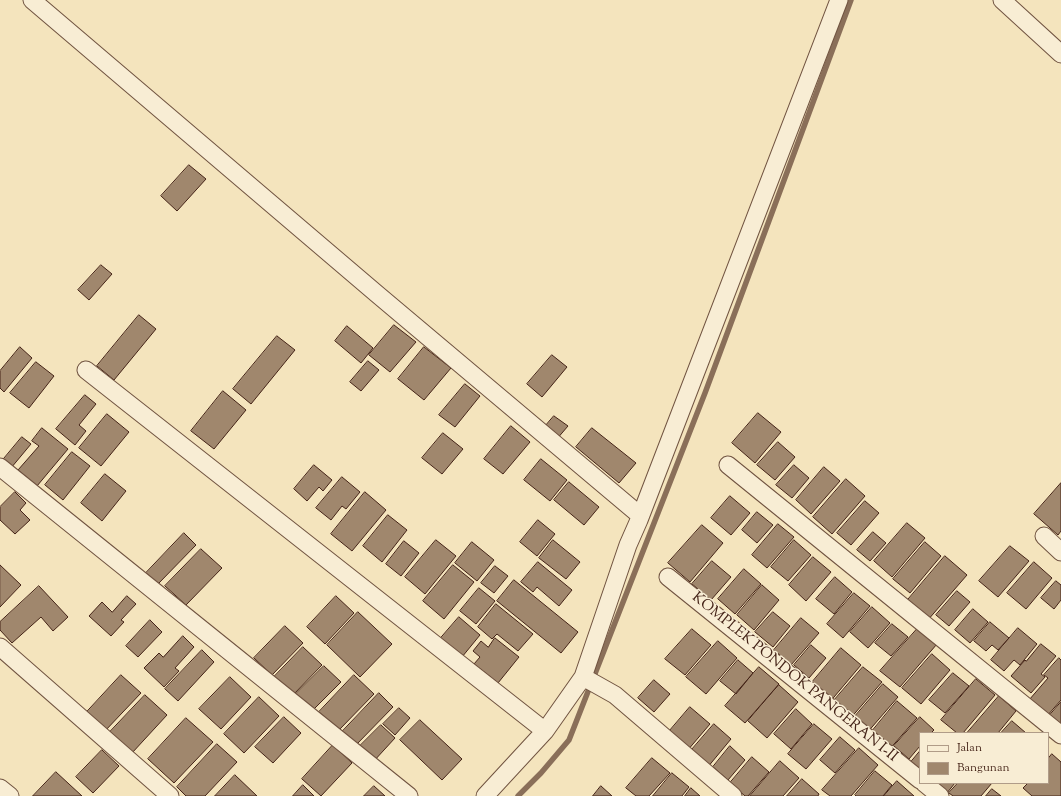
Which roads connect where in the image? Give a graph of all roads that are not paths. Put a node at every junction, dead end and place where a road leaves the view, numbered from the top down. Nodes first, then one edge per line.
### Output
1 (32, 0) edge
2 (839, 0) edge
3 (1002, 0) edge
4 (1061, 54) edge
5 (86, 370) dead end
6 (728, 465) dead end
7 (0, 467) edge
8 (639, 520) junction
9 (1044, 536) dead end
10 (1061, 552) edge
11 (668, 577) dead end
12 (0, 647) edge
13 (585, 679) junction
14 (545, 731) junction
15 (1061, 735) edge
16 (919, 779) edge
17 (925, 784) edge
18 (0, 788) edge
19 (10, 796) edge
20 (170, 796) edge
21 (408, 796) edge
22 (485, 796) edge
23 (733, 796) edge
24 (940, 796) edge

1 - 8 street
2 - 8 street
3 - 4 street
5 - 14 street
6 - 15 street
7 - 21 street
8 - 13 street
9 - 10 street
11 - 16 street, KOMPLEK PONDOK PANGERAN I-II
12 - 20 street
13 - 14 street
13 - 23 street
14 - 22 street
17 - 24 street
18 - 19 street

